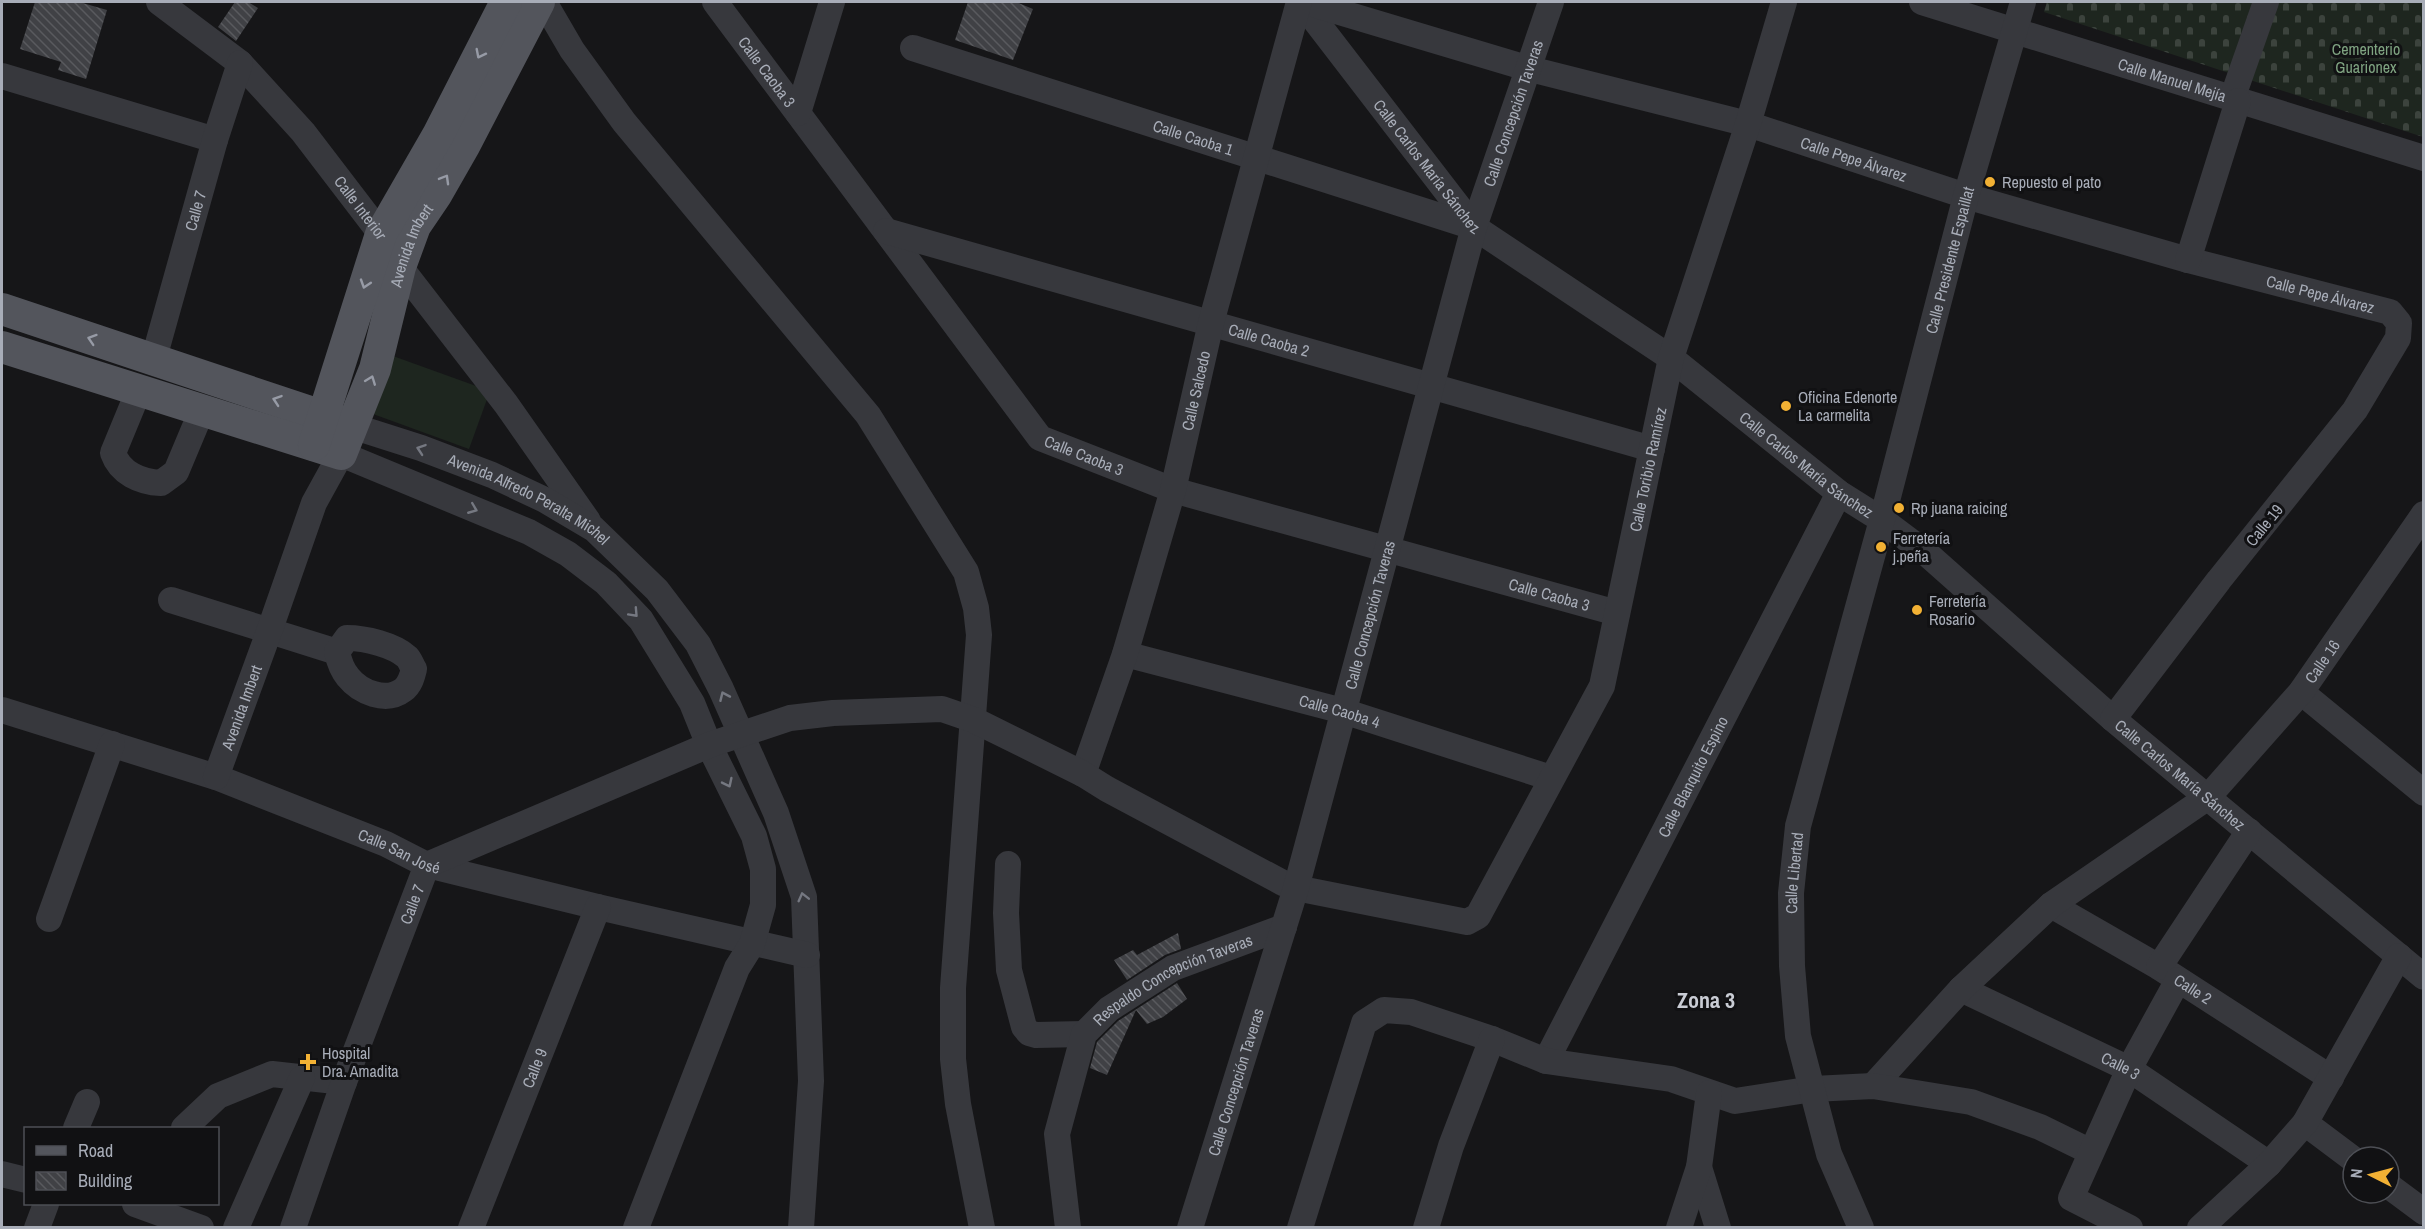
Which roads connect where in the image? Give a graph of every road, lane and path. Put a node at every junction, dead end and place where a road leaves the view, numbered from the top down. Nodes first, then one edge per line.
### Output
1 (159, 2) edge
2 (507, 2) edge
3 (539, 2) edge
4 (544, 2) edge
5 (715, 2) edge
6 (832, 2) edge
7 (1300, 2) edge
8 (1306, 2) edge
9 (1551, 2) edge
10 (1784, 2) edge
11 (1922, 2) edge
12 (2023, 2) edge
13 (2266, 2) edge
14 (2015, 30) junction
15 (913, 48) dead end
16 (240, 63) junction
17 (1530, 69) junction
18 (2, 76) edge
19 (2235, 100) junction
20 (798, 113) junction
21 (1748, 124) junction
22 (215, 140) junction
23 (2424, 158) edge
24 (1256, 159) junction
25 (1966, 196) junction
26 (1474, 227) junction
27 (886, 231) junction
28 (381, 234) junction
29 (2188, 260) junction
30 (400, 267) junction
31 (2, 309) edge
32 (1211, 323) junction
33 (2399, 323) joint
34 (2, 347) edge
35 (154, 358) junction
36 (1671, 358) junction
37 (1430, 386) junction
38 (139, 390) junction
39 (202, 410) junction
40 (333, 435) junction
41 (1652, 449) junction
42 (1173, 490) junction
43 (1839, 493) junction
44 (2424, 513) edge
45 (1882, 520) junction
46 (594, 530) junction
47 (1387, 548) junction
48 (171, 600) dead end
49 (1617, 613) junction
50 (270, 629) junction
51 (337, 652) dead end
52 (1125, 654) junction
53 (2301, 692) junction
54 (2, 710) edge
55 (1343, 711) junction
56 (2113, 719) junction
57 (974, 720) junction
58 (740, 734) junction
59 (112, 744) junction
60 (709, 745) junction
61 (1083, 774) junction
62 (216, 777) junction
63 (1551, 778) junction
64 (2419, 781) edge
65 (2208, 797) junction
66 (2249, 831) junction
67 (1008, 864) dead end
68 (427, 865) junction
69 (1296, 888) junction
70 (2051, 905) junction
71 (598, 907) junction
72 (49, 919) dead end
73 (1473, 920) joint
74 (1284, 927) junction
75 (752, 944) junction
76 (807, 955) junction
77 (2399, 956) junction
78 (2169, 974) junction
79 (2424, 977) edge
80 (1961, 989) junction
81 (1084, 1034) junction
82 (1492, 1039) junction
83 (1546, 1061) junction
84 (2128, 1069) junction
85 (302, 1078) junction
86 (2331, 1078) junction
87 (344, 1082) junction
88 (1873, 1086) junction
89 (1813, 1089) junction
90 (1709, 1093) junction
91 (87, 1102) dead end
92 (2305, 1123) junction
93 (76, 1127) edge
94 (185, 1127) edge
95 (2341, 1150) edge
96 (2091, 1152) junction
97 (2269, 1164) junction
98 (1699, 1167) junction
99 (2, 1174) edge
100 (24, 1180) edge
101 (2401, 1195) edge
102 (45, 1205) edge
103 (138, 1205) edge
104 (2424, 1212) edge
105 (37, 1227) edge
106 (201, 1227) edge
107 (236, 1227) edge
108 (292, 1227) edge
109 (471, 1227) edge
110 (636, 1227) edge
111 (801, 1227) edge
112 (982, 1227) edge
113 (1068, 1227) edge
114 (1190, 1227) edge
115 (1300, 1227) edge
116 (1426, 1227) edge
117 (1679, 1227) edge
118 (1718, 1227) edge
119 (1861, 1227) edge
120 (2130, 1227) edge
121 (2200, 1227) edge

1 - 16 street, Calle Interior
2 -> 28 main road, Avenida Imbert
30 -> 3 main road, Avenida Imbert
4 - 57 street
5 - 20 street, Calle Caoba 3
6 - 20 street
7 - 24 street, Calle Salcedo
7 - 26 street, Calle Carlos María Sánchez
8 - 17 street, Calle Pepe Álvarez
9 - 17 street, Calle Concepción Taveras
10 - 21 street, Calle Toribio Ramírez
11 - 14 street, Calle Manuel Mejía
12 - 14 street, Calle Presidente Espaillat
13 - 19 street
14 - 19 street, Calle Manuel Mejía
14 - 25 street, Calle Presidente Espaillat
15 - 24 street, Calle Caoba 1
16 - 22 street, Calle 7
16 - 28 street, Calle Interior
17 - 21 street, Calle Pepe Álvarez
17 - 26 street, Calle Concepción Taveras
18 - 22 street
19 - 23 street, Calle Manuel Mejía
19 - 29 street
20 - 27 street, Calle Caoba 3
21 - 25 street, Calle Pepe Álvarez
21 - 36 street, Calle Toribio Ramírez
22 - 35 street, Calle 7
24 - 26 street, Calle Caoba 1
24 - 32 street, Calle Salcedo
25 - 29 street, Calle Pepe Álvarez
25 - 45 street, Calle Presidente Espaillat
26 - 36 street, Calle Carlos María Sánchez
26 - 37 street, Calle Concepción Taveras
27 - 32 street, Calle Caoba 2
27 - 42 street, Calle Caoba 3
28 - 30 street, Calle Interior
28 -> 40 main road, Avenida Imbert
29 - 33 street, Calle Pepe Álvarez
40 -> 30 main road, Avenida Imbert
30 - 46 street, Calle Interior
35 -> 31 main road, Avenida Alfredo Peralta Michel
32 - 37 street, Calle Caoba 2
32 - 42 street, Calle Salcedo
33 - 56 street, Calle 19
34 - 38 main road, Avenida Alfredo Peralta Michel
40 -> 35 main road, Avenida Alfredo Peralta Michel
36 - 41 street, Calle Toribio Ramírez
36 - 43 street, Calle Carlos María Sánchez
37 - 41 street, Calle Caoba 2
37 - 47 street, Calle Concepción Taveras
38 - 39 main road, Avenida Alfredo Peralta Michel
38 - 39 street
39 - 40 main road, Avenida Alfredo Peralta Michel
46 -> 40 street, Avenida Alfredo Peralta Michel
40 - 50 street, Avenida Imbert
40 -> 60 street, Avenida Alfredo Peralta Michel
41 - 49 street, Calle Toribio Ramírez
42 - 47 street, Calle Caoba 3
42 - 52 street, Calle Salcedo
43 - 45 street, Calle Carlos María Sánchez
43 - 83 street, Calle Blanquito Espino
44 - 53 street, Calle 16
45 - 56 street, Calle Carlos María Sánchez
45 - 89 street, Calle Libertad
58 -> 46 street, Avenida Alfredo Peralta Michel
47 - 49 street, Calle Caoba 3
47 - 55 street, Calle Concepción Taveras
48 - 50 street
49 - 63 street, Calle Toribio Ramírez
50 - 51 street
50 - 62 street, Avenida Imbert
52 - 55 street, Calle Caoba 4
52 - 61 street, Calle Salcedo
53 - 64 street
53 - 65 street, Calle 16
54 - 59 street, Calle San José
55 - 63 street, Calle Caoba 4
55 - 69 street, Calle Concepción Taveras
56 - 65 street, Calle Carlos María Sánchez
57 - 58 street, Calle 7
57 - 61 street, Calle 7
57 - 112 street
58 - 60 street, Calle 7
76 -> 58 street, Avenida Alfredo Peralta Michel
59 - 62 street, Calle San José
59 - 72 street
60 - 68 street, Calle 7
60 -> 75 street, Avenida Alfredo Peralta Michel
61 - 69 street, Calle 7
62 - 68 street, Calle San José
63 - 73 street, Calle Toribio Ramírez
65 - 66 street, Calle Carlos María Sánchez
65 - 70 street, Calle 16
66 - 77 street, Calle Carlos María Sánchez
66 - 78 street
67 - 81 street
68 - 71 street, Calle San José
68 - 87 street, Calle 7
69 - 73 street, Calle 7
69 - 74 street, Calle Concepción Taveras
70 - 78 street, Calle 2
70 - 80 street, Calle 16
71 - 75 street, Calle San José
71 - 109 street, Calle 9
74 - 81 street, Respaldo Concepción Taveras
74 - 114 street, Calle Concepción Taveras
75 - 76 street, Calle San José
75 - 110 street, Avenida Alfredo Peralta Michel
76 - 111 street, Avenida Alfredo Peralta Michel
77 - 79 street, Calle Carlos María Sánchez
77 - 86 street
78 - 84 street
78 - 86 street, Calle 2
80 - 84 street, Calle 3
80 - 88 street, Calle 16
81 - 113 street, Respaldo Concepción Taveras
82 - 83 street
82 - 115 street
82 - 116 street
83 - 90 street
84 - 96 street
84 - 97 street, Calle 3
85 - 87 street
85 - 94 street
85 - 107 street
86 - 92 street
87 - 108 street, Calle 7
88 - 89 street
88 - 96 street
89 - 90 street
89 - 119 street, Calle Libertad
90 - 98 street
91 - 93 street
92 - 95 street
92 - 97 street
96 - 120 street
97 - 121 street
98 - 117 street
98 - 118 street
99 - 100 street
101 - 104 street
102 - 105 street
103 - 106 street

